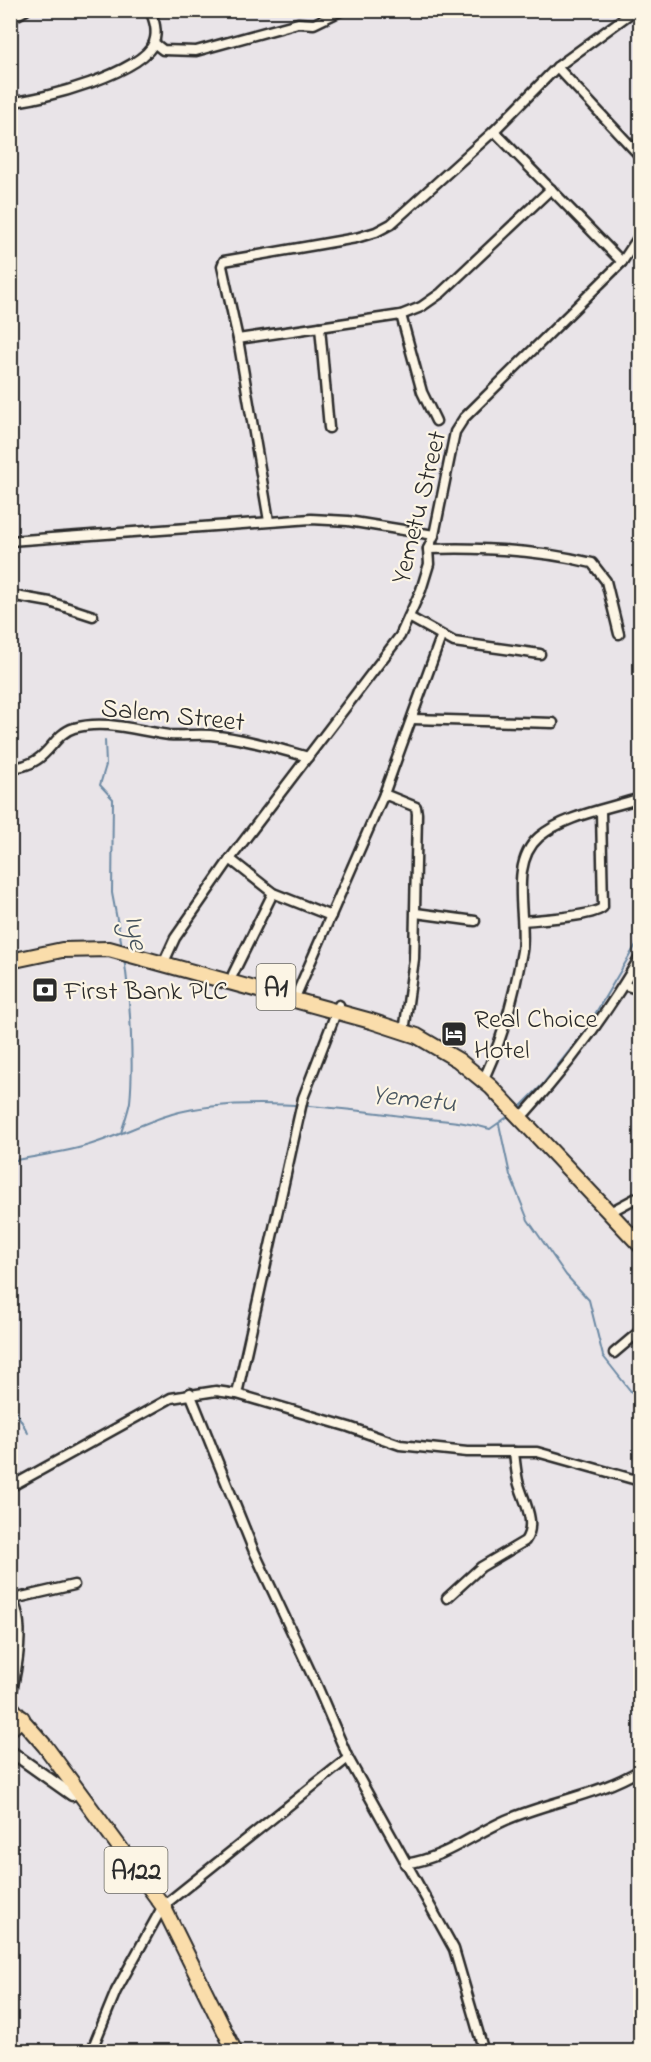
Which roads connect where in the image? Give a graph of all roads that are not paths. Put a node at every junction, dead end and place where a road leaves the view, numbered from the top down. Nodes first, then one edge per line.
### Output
1 (26, 10) edge
2 (150, 10) edge
3 (344, 10) edge
4 (635, 10) edge
5 (10, 19) edge
6 (154, 43) junction
7 (557, 68) junction
8 (10, 102) edge
9 (494, 131) junction
10 (640, 156) edge
11 (551, 189) junction
12 (640, 235) edge
13 (622, 262) junction
14 (402, 315) junction
15 (320, 327) junction
16 (238, 339) junction
17 (436, 421) dead end
18 (329, 428) dead end
19 (270, 521) junction
20 (434, 535) junction
21 (10, 541) edge
22 (428, 549) junction
23 (10, 595) edge
24 (93, 616) dead end
25 (409, 617) junction
26 (620, 634) dead end
27 (441, 637) junction
28 (540, 654) dead end
29 (412, 718) junction
30 (553, 723) dead end
31 (308, 757) junction
32 (10, 768) edge
33 (384, 794) junction
34 (640, 798) edge
35 (601, 811) junction
36 (230, 859) junction
37 (273, 892) junction
38 (416, 913) junction
39 (331, 916) junction
40 (475, 921) dead end
41 (523, 921) junction
42 (10, 954) edge
43 (640, 957) edge
44 (165, 958) junction
45 (10, 961) edge
46 (233, 974) junction
47 (624, 985) junction
48 (640, 990) edge
49 (297, 993) junction
50 (338, 1008) junction
51 (405, 1025) junction
52 (486, 1074) junction
53 (519, 1110) junction
54 (640, 1196) edge
55 (614, 1210) junction
56 (640, 1232) edge
57 (640, 1245) edge
58 (640, 1331) edge
59 (614, 1353) dead end
60 (190, 1393) junction
61 (237, 1394) junction
62 (514, 1452) junction
63 (640, 1480) edge
64 (10, 1487) edge
65 (74, 1586) dead end
66 (12, 1598) edge
67 (447, 1598) dead end
68 (10, 1700) edge
69 (10, 1706) edge
70 (15, 1722) edge
71 (10, 1751) edge
72 (348, 1758) junction
73 (640, 1770) edge
74 (72, 1795) junction
75 (405, 1864) junction
76 (160, 1910) junction
77 (91, 2052) edge
78 (226, 2052) edge
79 (235, 2052) edge
80 (484, 2052) edge

1 - 5 street
2 - 6 street
3 - 6 street
4 - 7 street
6 - 8 street
7 - 9 street
7 - 10 street
9 - 11 street
9 - 16 street
11 - 13 street
11 - 14 street
12 - 13 street, Yemetu Street
13 - 20 street, Yemetu Street
14 - 15 street
14 - 17 street
15 - 16 street
15 - 18 street
16 - 19 street
19 - 20 street
19 - 21 street
20 - 22 street, Yemetu Street
22 - 25 street, Yemetu Street
22 - 26 street
23 - 24 street
25 - 27 street
25 - 31 street, Yemetu Street
27 - 28 street
27 - 29 street
29 - 30 street
29 - 33 street
31 - 32 street, Salem Street
31 - 36 street, Yemetu Street
33 - 38 street
33 - 39 street
34 - 35 street
35 - 41 street
35 - 41 street
36 - 37 street
36 - 44 street, Yemetu Street
37 - 39 street
37 - 46 street
38 - 40 street
38 - 51 street
39 - 49 street
41 - 52 street
42 - 44 highway, A1
43 - 47 street
44 - 45 highway, A1
44 - 46 highway, A1
44 - 50 highway, A1
46 - 49 highway, A1
47 - 48 street
47 - 53 street
49 - 50 highway, A1
50 - 51 highway, A1
50 - 53 highway, A1
50 - 61 street
51 - 52 highway, A1
52 - 53 highway, A1
53 - 55 highway, A1
54 - 55 street
55 - 56 highway, A1
55 - 57 highway, A1
58 - 59 street
60 - 61 street
60 - 64 street
60 - 72 street
61 - 62 street
62 - 63 street
62 - 67 street
65 - 66 street
66 - 68 street
69 - 70 highway, A122
70 - 74 highway, A122
70 - 76 highway, A122
71 - 74 street
72 - 75 street
72 - 76 street
73 - 75 street
74 - 76 highway, A122
75 - 80 street
76 - 77 street
76 - 78 highway, A122
76 - 79 highway, A122

